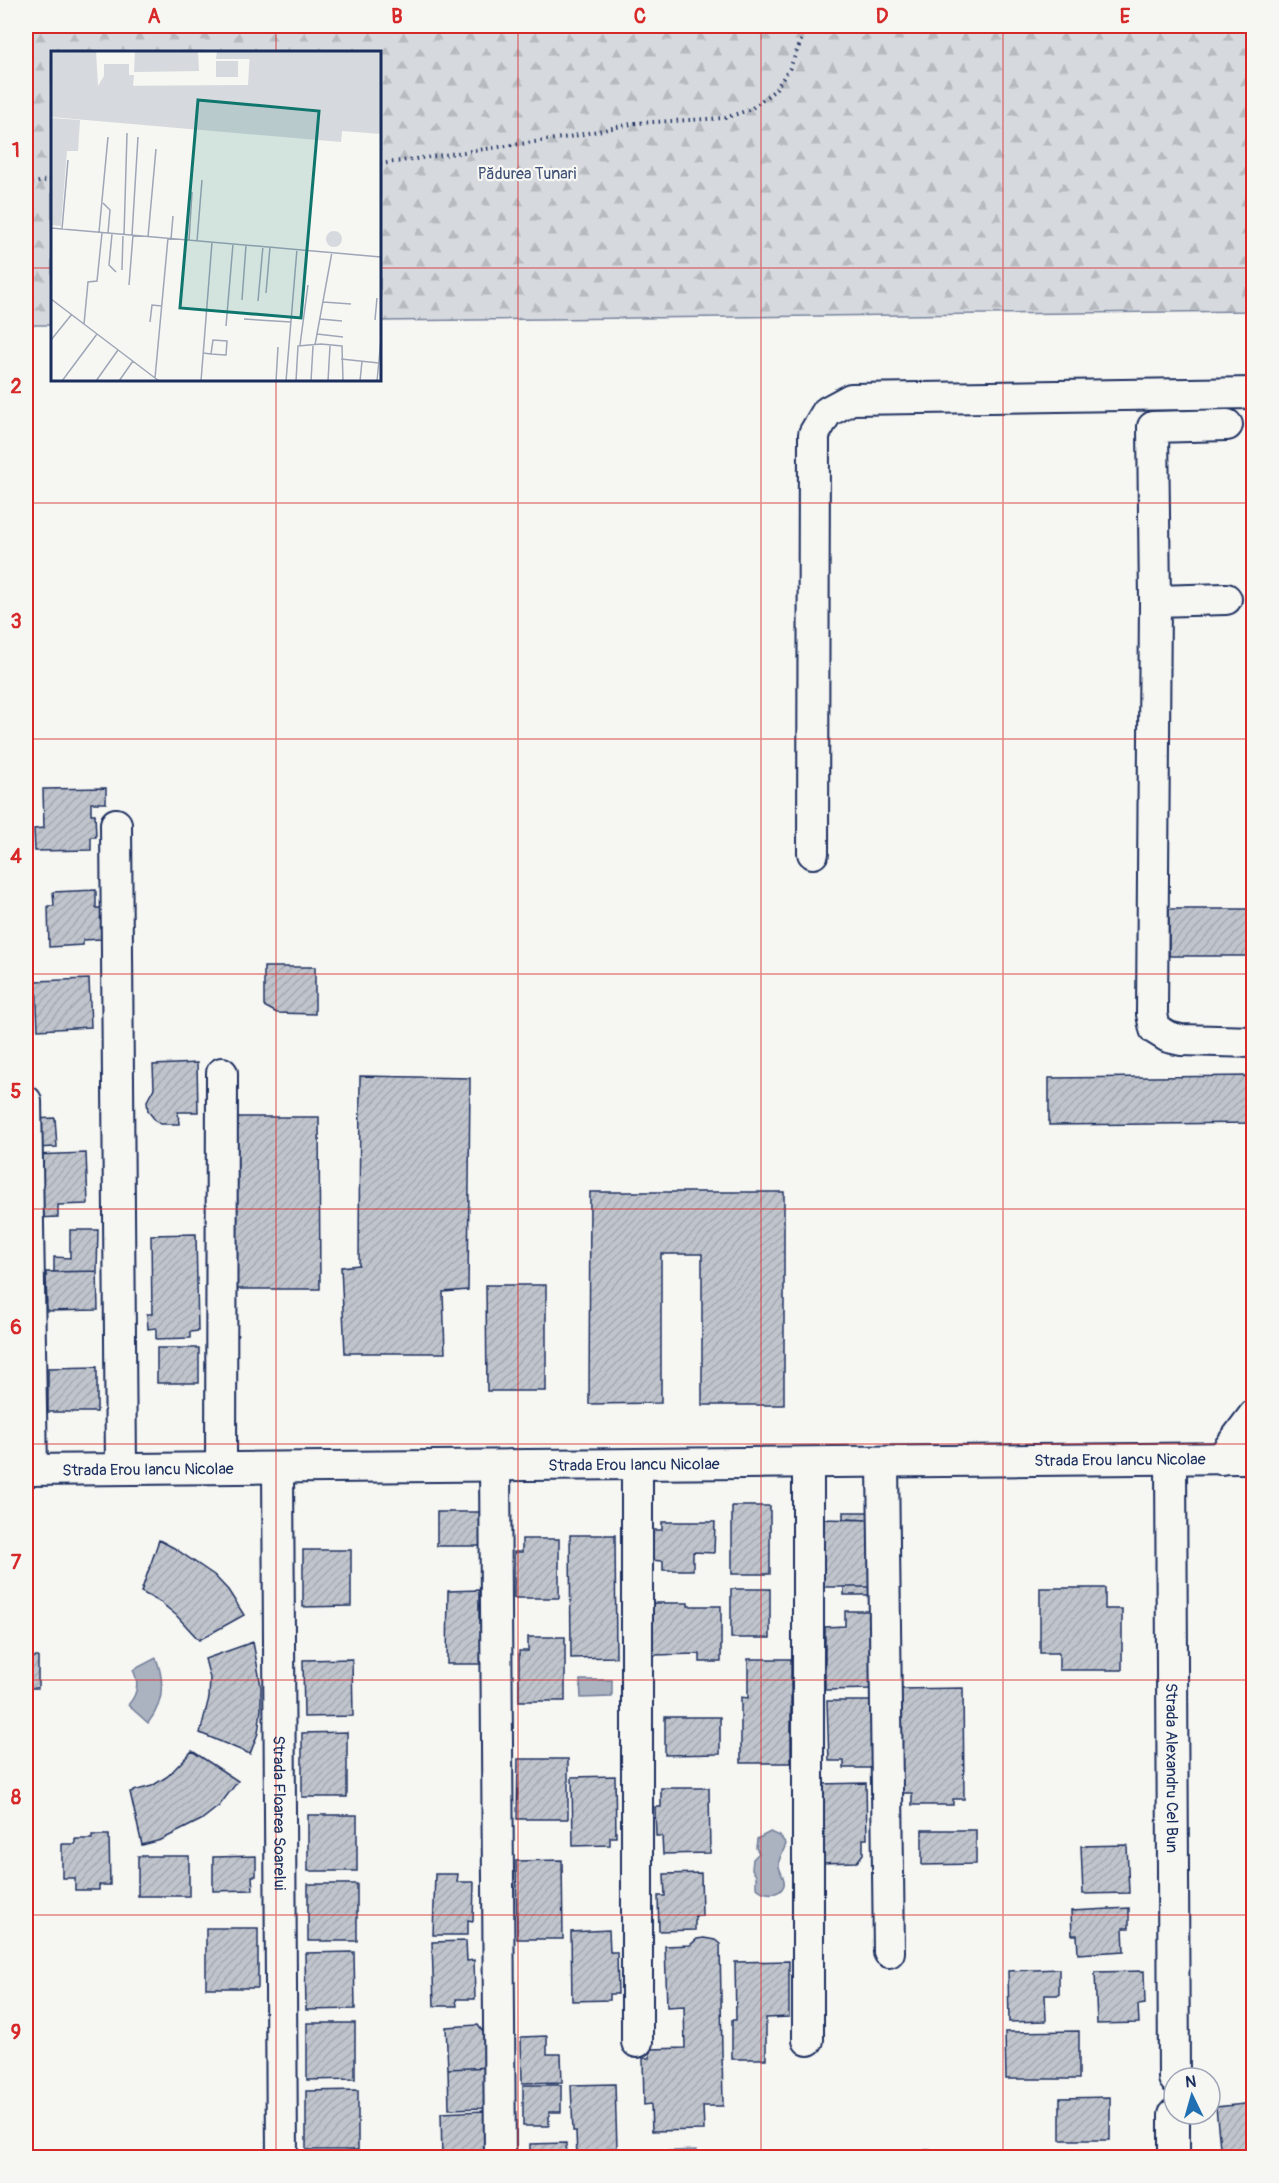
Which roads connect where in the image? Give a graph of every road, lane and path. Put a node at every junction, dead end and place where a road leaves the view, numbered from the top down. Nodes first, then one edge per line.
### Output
1 (807, 26) edge
2 (381, 164) edge
3 (51, 179) edge
4 (26, 185) edge
5 (1254, 393) edge
6 (1154, 395) junction
7 (1227, 425) dead end
8 (1153, 427) junction
9 (1226, 599) dead end
10 (1155, 601) junction
11 (116, 824) dead end
12 (813, 853) dead end
13 (1152, 1014) junction
14 (1254, 1023) edge
15 (1254, 1042) edge
16 (222, 1073) dead end
17 (26, 1101) edge
18 (1254, 1415) edge
19 (1171, 1459) junction
20 (1243, 1459) edge
21 (883, 1463) junction
22 (808, 1464) junction
23 (637, 1465) junction
24 (495, 1466) junction
25 (221, 1468) junction
26 (278, 1468) junction
27 (122, 1469) junction
28 (29, 1470) edge
29 (889, 1952) dead end
30 (808, 2040) dead end
31 (637, 2042) dead end
32 (1174, 2066) edge
33 (1174, 2126) edge
34 (282, 2157) edge
35 (500, 2157) edge
36 (1174, 2157) edge

1 - 2 path
3 - 4 path
5 - 6 street
6 - 8 street
6 - 12 street
7 - 8 street
8 - 10 street
9 - 10 street
10 - 13 street
11 - 27 street
13 - 14 street
13 - 15 street
16 - 25 street
17 - 28 street
18 - 20 street
19 - 20 street, Strada Erou Iancu Nicolae
19 - 21 street, Strada Erou Iancu Nicolae
19 - 32 street, Strada Alexandru Cel Bun
21 - 22 street, Strada Erou Iancu Nicolae
21 - 29 street
22 - 23 street, Strada Erou Iancu Nicolae
22 - 30 street
23 - 24 street, Strada Erou Iancu Nicolae
23 - 31 street
24 - 26 street, Strada Erou Iancu Nicolae
24 - 35 street
25 - 26 street, Strada Erou Iancu Nicolae
25 - 27 street, Strada Erou Iancu Nicolae
26 - 34 street, Strada Floarea Soarelui
27 - 28 street, Strada Erou Iancu Nicolae
33 - 36 street

